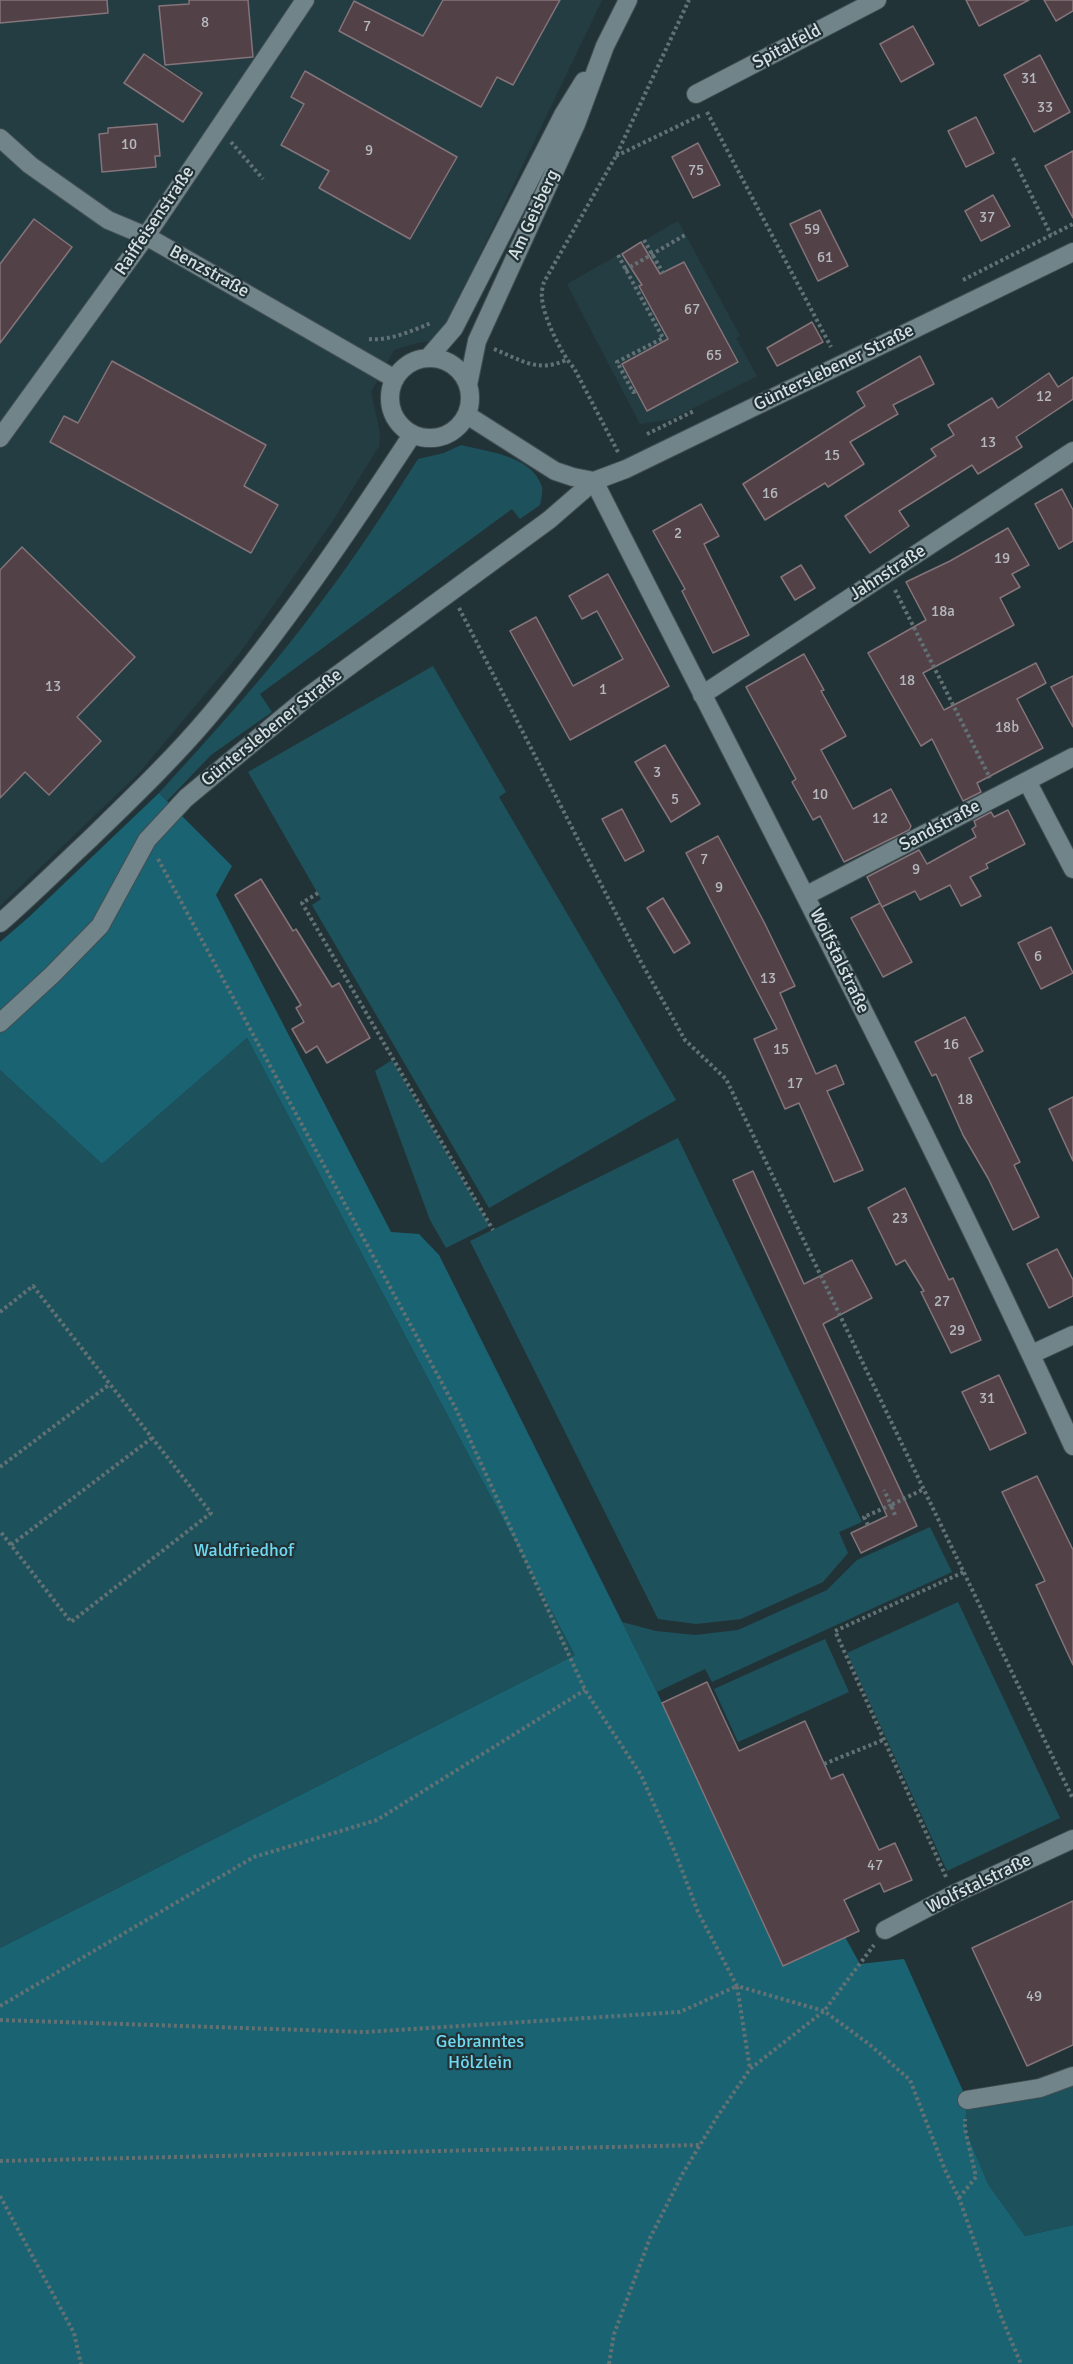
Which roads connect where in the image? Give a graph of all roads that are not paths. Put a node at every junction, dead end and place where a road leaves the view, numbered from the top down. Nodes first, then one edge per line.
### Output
1 (305, 0) edge
2 (628, 0) edge
3 (877, 0) edge
4 (605, 46) junction
5 (696, 94) road end
6 (0, 138) edge
7 (146, 236) junction
8 (1073, 252) edge
9 (428, 358) junction
10 (394, 379) junction
11 (468, 385) junction
12 (467, 415) junction
13 (412, 435) junction
14 (0, 438) edge
15 (1073, 451) edge
16 (594, 481) junction
17 (702, 695) junction
18 (1073, 757) edge
19 (1027, 781) junction
20 (1073, 868) edge
21 (807, 895) junction
22 (0, 922) edge
23 (0, 1023) edge
24 (1073, 1335) edge
25 (1032, 1354) junction
26 (1073, 1446) edge
27 (1073, 1839) edge
28 (885, 1930) dead end
29 (1073, 2076) edge
30 (967, 2100) road end

1 - 7 street, Raiffeisenstraße
2 - 4 street, Am Geisberg
3 - 5 street, Spitalfeld
4 - 9 street, Am Geisberg
4 - 11 street, Am Geisberg
6 - 7 street, Benzstraße
7 - 10 street, Benzstraße
7 - 14 street, Raiffeisenstraße
8 - 16 street, Günterslebener Straße
9 - 10 street
9 - 11 street
10 - 13 street
11 - 12 street
12 - 13 street
12 - 16 street
13 - 22 street
15 - 17 street, Jahnstraße
16 - 17 street, Wolfstalstraße
16 - 23 street, Günterslebener Straße
17 - 21 street, Wolfstalstraße
18 - 19 street, Sandstraße
19 - 20 street
19 - 21 street, Sandstraße
21 - 25 street, Wolfstalstraße
24 - 25 street
25 - 26 street, Wolfstalstraße
27 - 28 street, Wolfstalstraße
29 - 30 street

